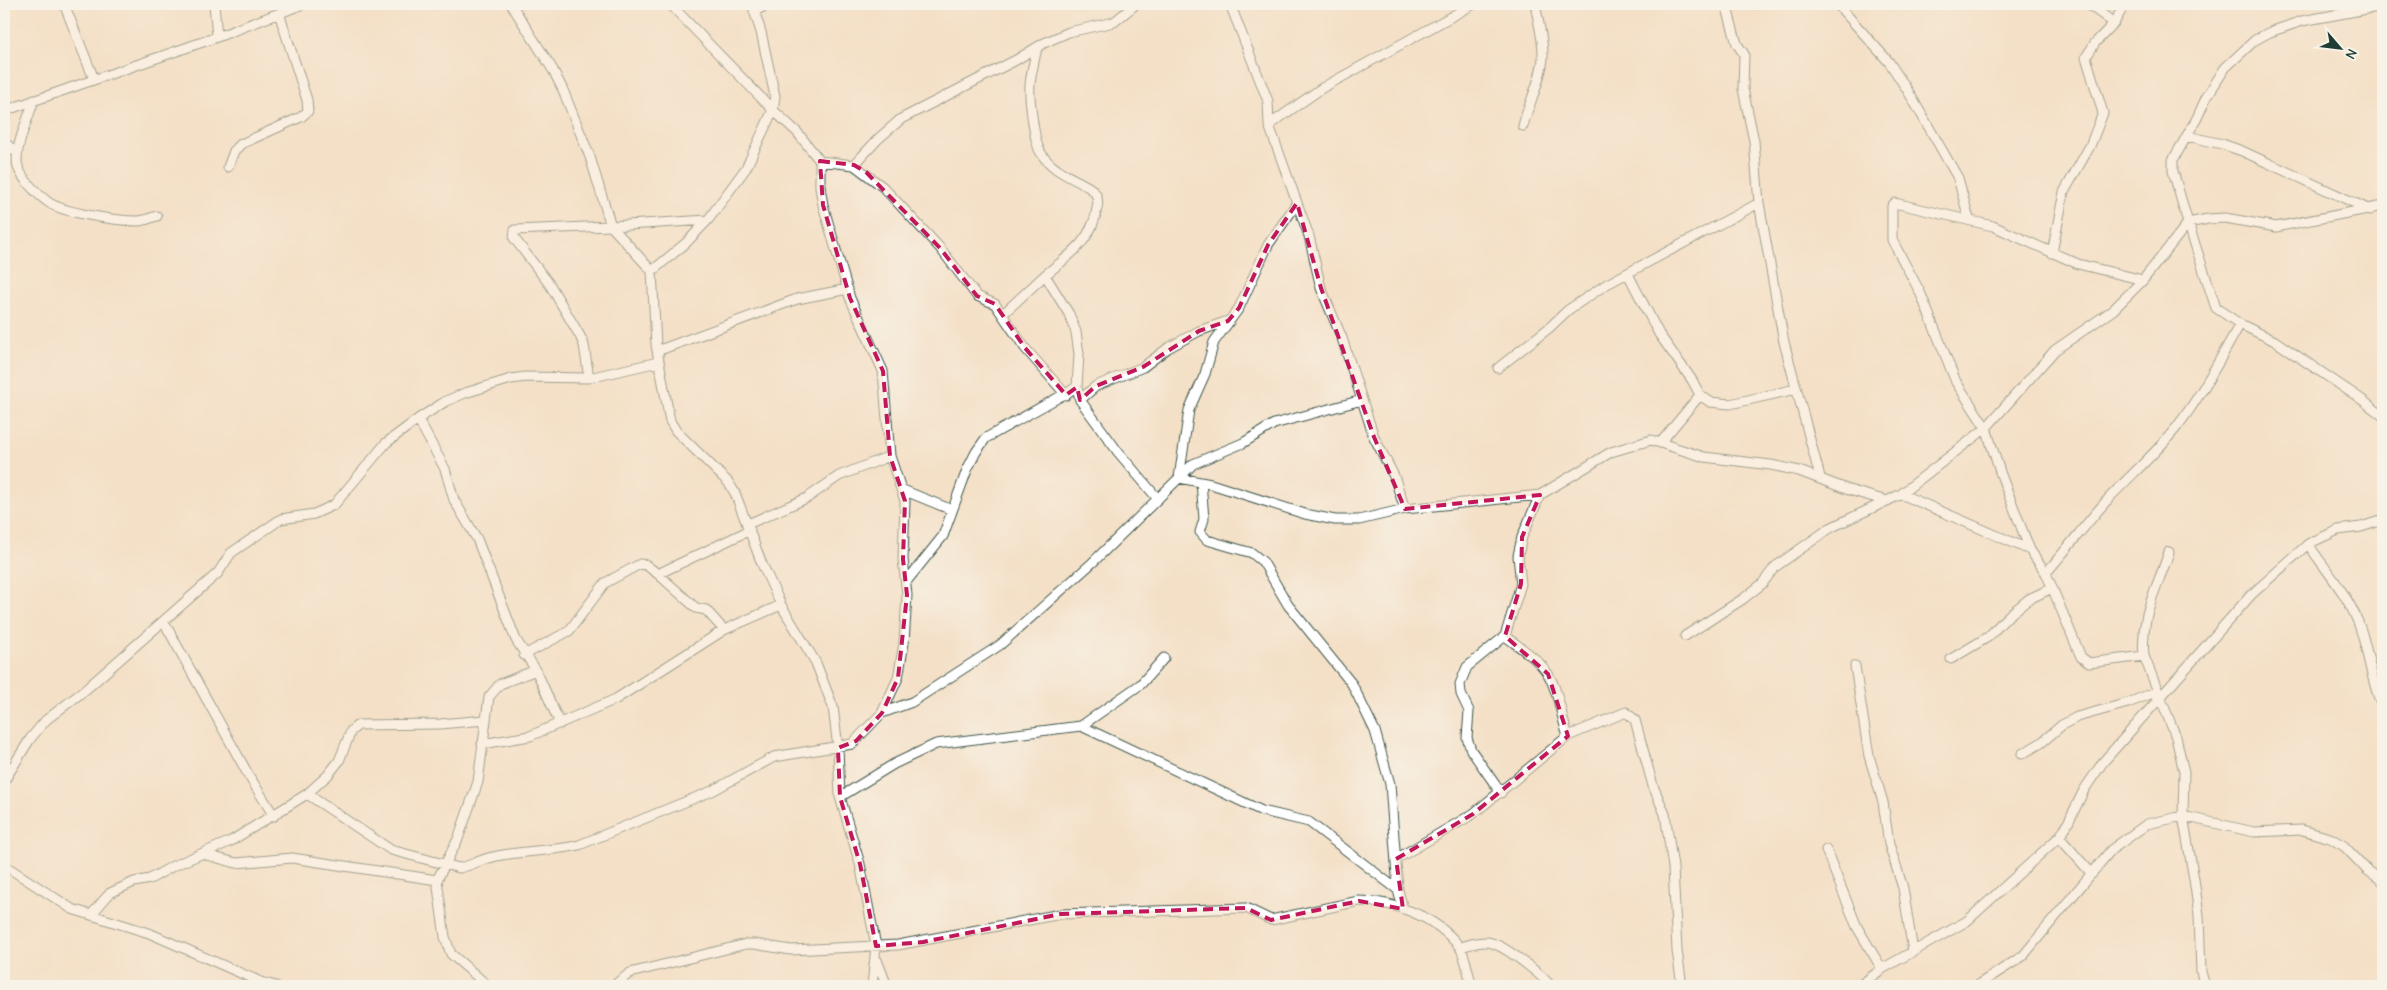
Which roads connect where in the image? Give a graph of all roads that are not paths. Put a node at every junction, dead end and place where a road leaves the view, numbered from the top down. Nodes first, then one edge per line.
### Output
1 (64, 4) edge
2 (214, 4) edge
3 (303, 4) edge
4 (511, 4) edge
5 (670, 4) edge
6 (769, 4) edge
7 (1136, 4) edge
8 (1230, 4) edge
9 (1474, 4) edge
10 (1535, 4) edge
11 (1726, 4) edge
12 (1837, 4) edge
13 (2088, 4) edge
14 (2124, 4) edge
15 (2383, 6) edge
16 (754, 8) edge
17 (279, 13) junction
18 (2114, 23) junction
19 (217, 37) junction
20 (1037, 47) junction
21 (94, 79) junction
22 (34, 100) junction
23 (772, 110) junction
24 (4, 111) edge
25 (1269, 125) junction
26 (1523, 126) dead end
27 (2187, 136) junction
28 (4, 142) edge
29 (17, 153) junction
30 (820, 161) junction
31 (854, 165) junction
32 (228, 167) dead end
33 (1759, 203) junction
34 (1297, 204) junction
35 (2383, 206) edge
36 (2371, 210) junction
37 (156, 216) dead end
38 (1969, 219) junction
39 (708, 220) junction
40 (2188, 223) junction
41 (611, 226) junction
42 (2052, 253) junction
43 (652, 271) junction
44 (1628, 274) junction
45 (1045, 275) junction
46 (2143, 280) junction
47 (848, 289) junction
48 (1003, 314) junction
49 (1228, 320) junction
50 (2240, 324) junction
51 (657, 352) junction
52 (658, 362) junction
53 (1498, 368) dead end
54 (589, 378) junction
55 (1078, 387) junction
56 (1796, 389) junction
57 (1066, 395) junction
58 (1700, 395) junction
59 (1080, 400) junction
60 (1362, 400) junction
61 (2383, 416) edge
62 (418, 419) junction
63 (1986, 428) junction
64 (1661, 442) junction
65 (890, 456) junction
66 (1820, 477) junction
67 (1179, 478) junction
68 (1201, 482) junction
69 (903, 490) junction
70 (1901, 494) junction
71 (1540, 495) junction
72 (1158, 499) junction
73 (1887, 501) junction
74 (1405, 509) junction
75 (952, 510) junction
76 (2383, 520) edge
77 (749, 527) junction
78 (2308, 544) junction
79 (2030, 550) junction
80 (2169, 552) dead end
81 (2046, 572) junction
82 (658, 574) junction
83 (906, 582) junction
84 (2052, 588) junction
85 (781, 605) junction
86 (164, 622) junction
87 (724, 630) junction
88 (1505, 636) junction
89 (1685, 636) dead end
90 (524, 655) junction
91 (2144, 656) junction
92 (1164, 658) dead end
93 (1951, 659) dead end
94 (1855, 666) dead end
95 (536, 670) junction
96 (2159, 694) junction
97 (2383, 708) edge
98 (882, 712) junction
99 (485, 720) junction
100 (560, 724) junction
101 (1081, 726) junction
102 (1568, 736) junction
103 (482, 744) junction
104 (838, 748) junction
105 (2022, 754) dead end
106 (4, 781) edge
107 (1501, 793) junction
108 (307, 794) junction
109 (840, 797) junction
110 (274, 816) junction
111 (2183, 816) junction
112 (2059, 837) junction
113 (1826, 850) dead end
114 (203, 854) junction
115 (1396, 859) junction
116 (445, 864) junction
117 (4, 865) edge
118 (2092, 874) junction
119 (437, 880) junction
120 (2383, 881) edge
121 (1398, 890) junction
122 (1403, 909) junction
123 (91, 915) junction
124 (876, 946) junction
125 (1460, 947) junction
126 (1913, 952) junction
127 (876, 959) junction
128 (1882, 969) junction
129 (626, 976) junction
130 (276, 986) edge
131 (488, 986) edge
132 (613, 986) edge
133 (627, 986) edge
134 (872, 986) edge
135 (887, 986) edge
136 (1472, 986) edge
137 (1551, 986) edge
138 (1682, 986) edge
139 (1859, 986) edge
140 (1976, 986) edge
141 (2205, 986) edge

1 - 21 street
2 - 19 street
3 - 17 street
4 - 41 street
5 - 23 street
6 - 16 street
7 - 20 street
8 - 25 street
9 - 25 street
10 - 26 street
11 - 33 street
12 - 38 street
13 - 18 street
14 - 18 street
15 - 27 street
16 - 23 street
17 - 19 street
17 - 32 street
18 - 42 street
19 - 21 street
20 - 31 street
20 - 45 street
21 - 22 street
22 - 24 street
22 - 29 street
23 - 30 street
23 - 39 street
25 - 34 street
27 - 36 street
27 - 40 street
28 - 29 street
29 - 37 street
30 - 31 street
30 - 47 street
31 - 48 street
33 - 44 street
33 - 56 street
34 - 49 street
34 - 60 street
35 - 36 street
36 - 40 street
38 - 42 street
38 - 63 street
39 - 41 street
39 - 43 street
40 - 46 street
40 - 50 street
41 - 43 street
41 - 54 street
42 - 46 street
43 - 51 street
44 - 53 street
44 - 58 street
45 - 48 street
45 - 55 street
46 - 63 street
47 - 51 street
47 - 65 street
48 - 57 street
49 - 59 street
49 - 67 street
50 - 61 street
50 - 81 street
51 - 52 street
52 - 54 street
52 - 77 street
54 - 62 street
55 - 57 street
55 - 59 street
56 - 58 street
56 - 66 street
57 - 75 street
58 - 64 street
59 - 72 street
60 - 67 street
60 - 74 street
62 - 86 street
62 - 90 street
63 - 70 street
63 - 79 street
64 - 66 street
64 - 71 street
65 - 69 street
65 - 77 street
66 - 73 street
67 - 68 street
67 - 72 street
68 - 74 street
68 - 115 street
69 - 75 street
69 - 83 street
70 - 73 street
70 - 79 street
71 - 74 street
71 - 88 street
72 - 98 street
73 - 89 street
75 - 83 street
76 - 78 street
77 - 82 street
77 - 85 street
78 - 96 street
78 - 97 street
79 - 81 street
80 - 91 street
81 - 84 street
82 - 87 street
82 - 90 street
83 - 98 street
84 - 91 street
84 - 93 street
85 - 87 street
85 - 104 street
86 - 106 street
86 - 110 street
87 - 100 street
88 - 102 street
88 - 107 street
90 - 95 street
91 - 96 street
92 - 101 street
94 - 126 street
95 - 99 street
95 - 100 street
96 - 105 street
96 - 111 street
96 - 112 street
98 - 104 street
99 - 103 street
99 - 108 street
100 - 103 street
101 - 109 street
101 - 121 street
102 - 107 street
102 - 138 street
103 - 116 street
104 - 109 street
104 - 116 street
107 - 115 street
108 - 110 street
108 - 116 street
109 - 124 street
110 - 114 street
111 - 118 street
111 - 120 street
111 - 141 street
112 - 118 street
112 - 126 street
113 - 128 street
114 - 119 street
114 - 123 street
115 - 121 street
116 - 119 street
117 - 123 street
118 - 140 street
119 - 131 street
121 - 122 street
122 - 124 street
122 - 125 street
123 - 130 street
124 - 127 street
124 - 129 street
125 - 136 street
125 - 137 street
126 - 128 street
127 - 134 street
127 - 135 street
128 - 139 street
129 - 132 street
129 - 133 street

